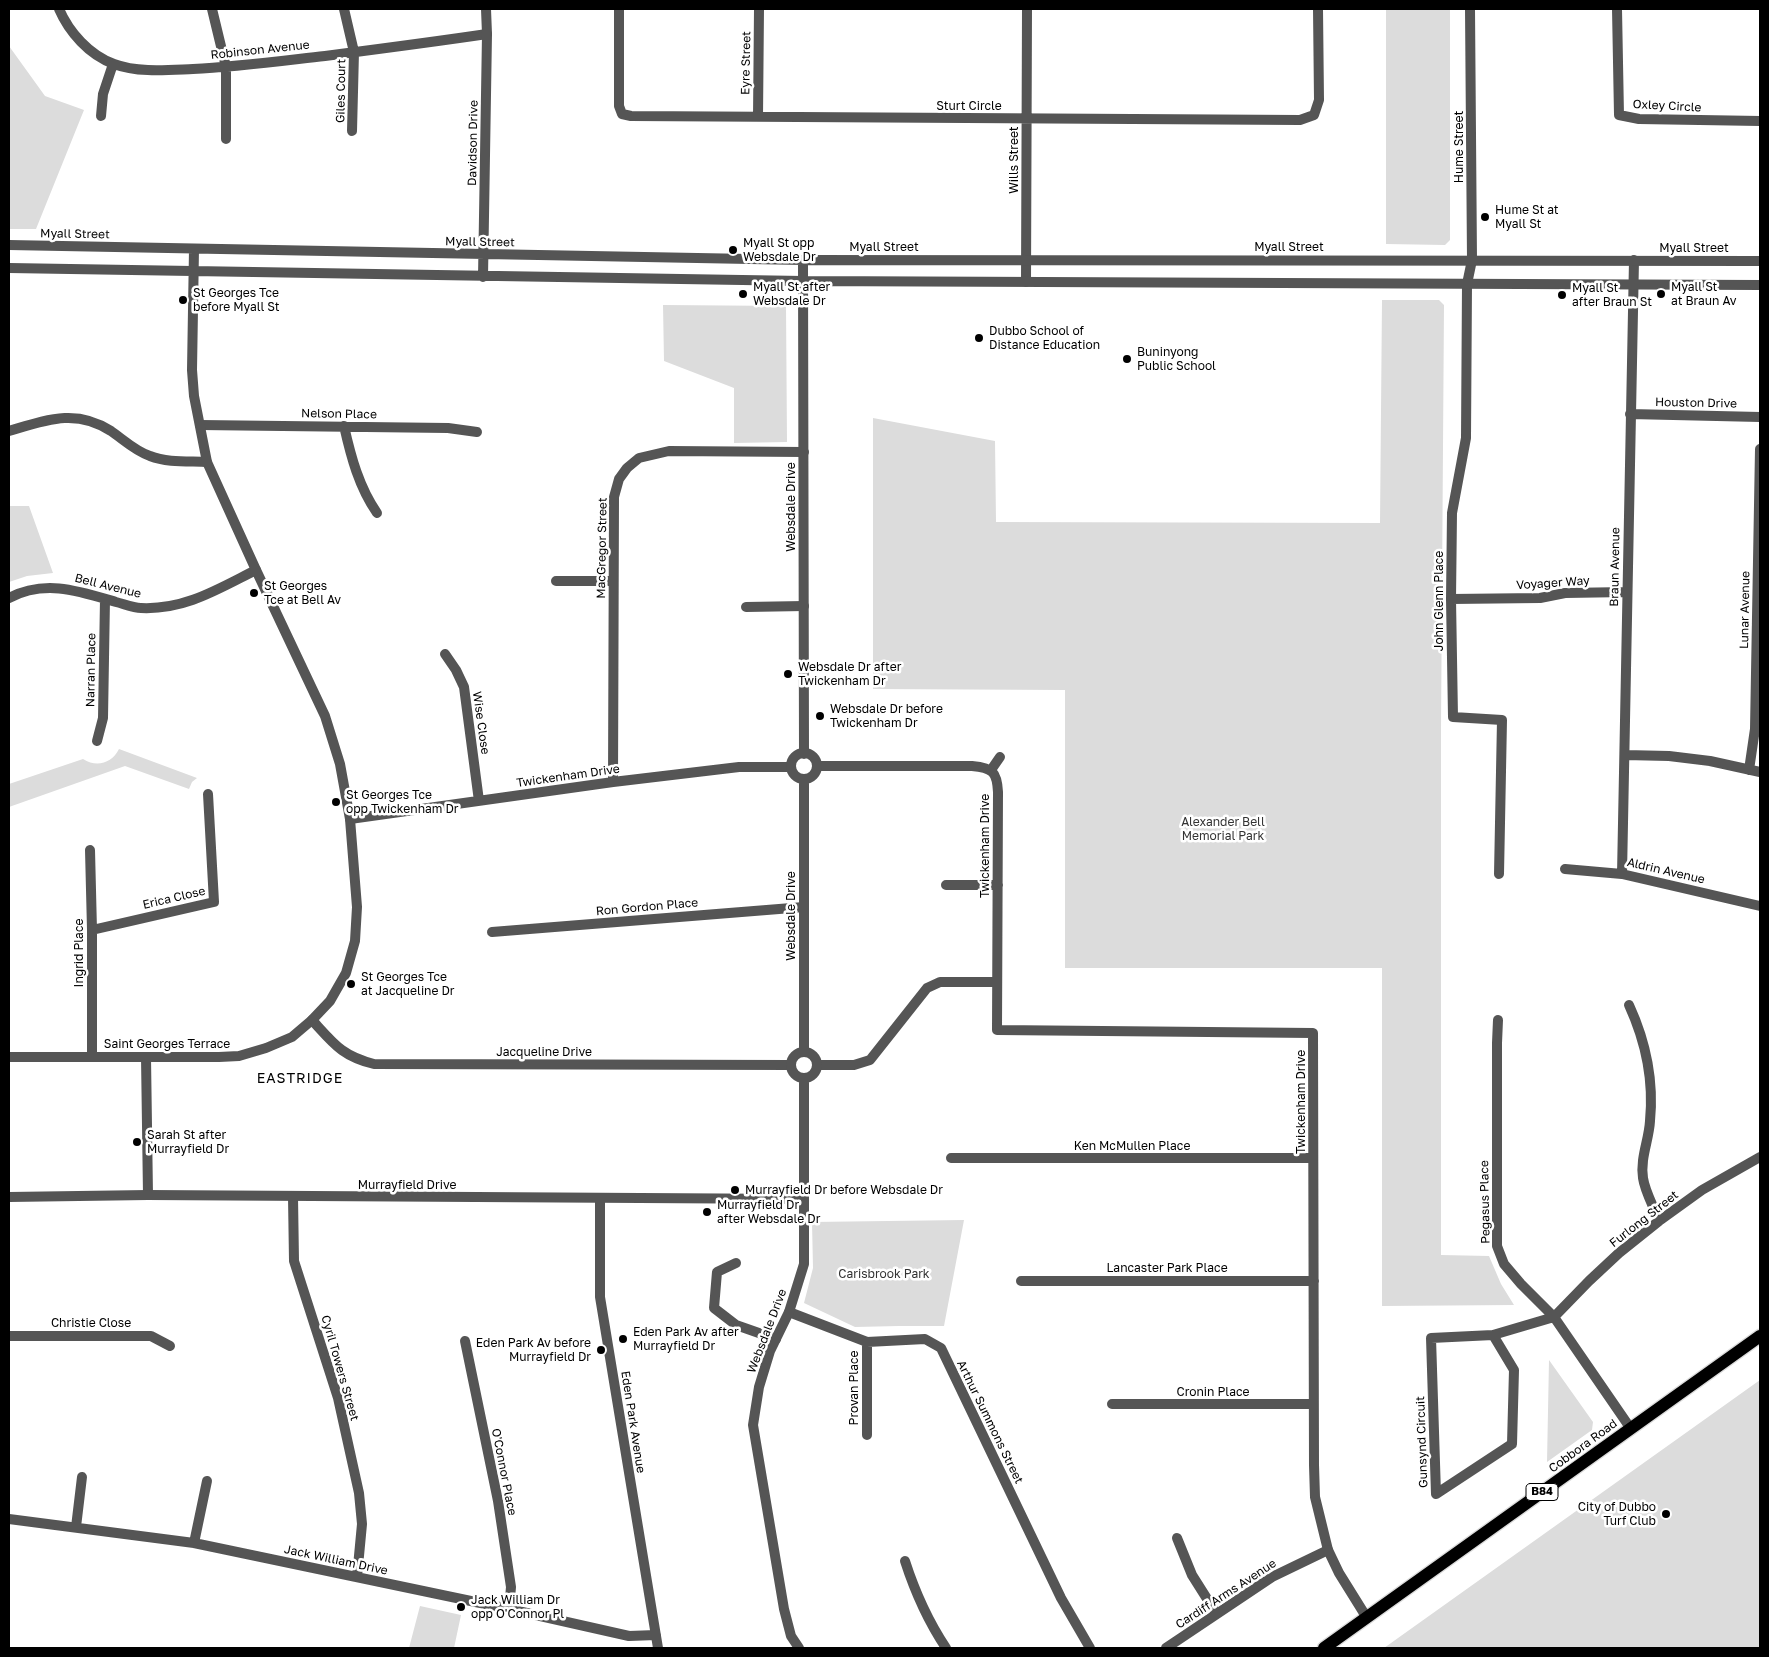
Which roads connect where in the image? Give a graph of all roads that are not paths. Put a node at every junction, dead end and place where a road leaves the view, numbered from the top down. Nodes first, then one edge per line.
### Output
1 (59, 9) edge
2 (212, 9) edge
3 (344, 9) edge
4 (486, 9) edge
5 (619, 9) edge
6 (759, 9) edge
7 (1027, 9) edge
8 (1318, 9) edge
9 (1470, 9) edge
10 (1617, 9) edge
11 (487, 34) junction
12 (354, 52) junction
13 (113, 64) junction
14 (226, 67) junction
15 (100, 116) dead end
16 (758, 117) junction
17 (1026, 118) junction
18 (1760, 121) edge
19 (352, 131) dead end
20 (226, 139) dead end
21 (9, 245) edge
22 (194, 249) junction
23 (484, 254) junction
24 (1026, 259) junction
25 (803, 260) junction
26 (1472, 260) junction
27 (1634, 260) junction
28 (1760, 261) edge
29 (9, 268) edge
30 (193, 272) junction
31 (483, 277) junction
32 (803, 281) junction
33 (1026, 282) junction
34 (1467, 284) junction
35 (1634, 284) junction
36 (1760, 285) edge
37 (1630, 414) junction
38 (1760, 417) edge
39 (200, 424) junction
40 (344, 426) junction
41 (9, 432) edge
42 (477, 432) dead end
43 (1760, 449) edge
44 (804, 452) junction
45 (207, 462) junction
46 (377, 513) dead end
47 (256, 570) junction
48 (556, 581) dead end
49 (614, 581) junction
50 (1627, 592) junction
51 (9, 598) edge
52 (105, 599) junction
53 (1451, 599) junction
54 (746, 606) dead end
55 (804, 606) junction
56 (445, 654) dead end
57 (97, 740) dead end
58 (804, 754) junction
59 (1625, 755) junction
60 (1000, 757) dead end
61 (817, 766) junction
62 (791, 767) junction
63 (991, 770) junction
64 (1749, 770) junction
65 (1760, 772) edge
66 (804, 779) junction
67 (613, 782) junction
68 (208, 794) dead end
69 (479, 801) junction
70 (350, 819) junction
71 (90, 850) dead end
72 (1565, 869) dead end
73 (1499, 874) dead end
74 (1622, 874) junction
75 (998, 884) junction
76 (946, 885) dead end
77 (1760, 906) edge
78 (804, 907) junction
79 (92, 930) junction
80 (492, 932) dead end
81 (997, 982) junction
82 (1629, 1005) dead end
83 (312, 1020) junction
84 (1498, 1020) dead end
85 (804, 1052) junction
86 (9, 1056) edge
87 (92, 1057) junction
88 (146, 1057) junction
89 (791, 1065) junction
90 (817, 1065) junction
91 (804, 1078) junction
92 (1760, 1157) edge
93 (951, 1158) dead end
94 (1313, 1158) junction
95 (148, 1195) junction
96 (9, 1197) edge
97 (294, 1197) junction
98 (600, 1198) junction
99 (804, 1199) junction
100 (1659, 1221) junction
101 (736, 1263) dead end
102 (1021, 1281) dead end
103 (1314, 1281) junction
104 (789, 1312) junction
105 (1554, 1317) junction
106 (1494, 1335) junction
107 (9, 1336) edge
108 (1760, 1336) edge
109 (776, 1340) junction
110 (465, 1341) dead end
111 (867, 1342) junction
112 (170, 1346) dead end
113 (1112, 1404) dead end
114 (1313, 1404) junction
115 (1631, 1429) junction
116 (867, 1435) dead end
117 (82, 1477) dead end
118 (207, 1481) dead end
119 (9, 1519) edge
120 (76, 1527) junction
121 (1177, 1538) dead end
122 (194, 1544) junction
123 (1328, 1550) junction
124 (905, 1561) dead end
125 (357, 1578) junction
126 (509, 1609) junction
127 (1216, 1614) junction
128 (1367, 1618) junction
129 (656, 1635) junction
130 (658, 1648) edge
131 (799, 1648) edge
132 (946, 1648) edge
133 (1090, 1648) edge
134 (1166, 1648) edge
135 (1324, 1648) edge

1 - 13 street, Robinson Avenue
2 - 14 street
3 - 12 street, Giles Court
4 - 11 street, Davidson Drive
5 - 16 street, Sturt Circle
6 - 16 street, Eyre Street
7 - 17 street, Wills Street
8 - 17 street, Sturt Circle
9 - 26 street, Hume Street
10 - 18 street, Oxley Circle
11 - 12 street, Robinson Avenue
11 - 23 street, Davidson Drive
12 - 14 street, Robinson Avenue
12 - 19 street, Giles Court
13 - 14 street, Robinson Avenue
13 - 15 street
14 - 20 street
16 - 17 street, Sturt Circle
17 - 24 street, Wills Street
21 - 22 street, Myall Street
22 - 23 street, Myall Street
22 - 30 street, Saint Georges Terrace
23 - 25 street, Myall Street
23 - 31 street, Davidson Drive
24 - 25 street, Myall Street
24 - 26 street, Myall Street
24 - 33 street, Wills Street
25 - 32 street, Websdale Drive
26 - 27 street, Myall Street
26 - 34 street, Hume Street
27 - 28 street, Myall Street
27 - 35 street, Braun Avenue
29 - 30 street
30 - 31 street
30 - 39 street, Saint Georges Terrace
31 - 32 street
32 - 33 street
32 - 44 street, Websdale Drive
33 - 34 street
34 - 35 street
34 - 53 street, John Glenn Place
35 - 36 street
35 - 37 street, Braun Avenue
37 - 38 street, Houston Drive
37 - 50 street, Braun Avenue
39 - 40 street, Nelson Place
39 - 45 street, Saint Georges Terrace
40 - 42 street, Nelson Place
40 - 46 street
41 - 45 street
43 - 64 street, Lunar Avenue
44 - 49 street, MacGregor Street
44 - 55 street, Websdale Drive
45 - 47 street, Saint Georges Terrace
47 - 52 street, Bell Avenue
47 - 70 street, Saint Georges Terrace
48 - 49 street
49 - 67 street, MacGregor Street
50 - 53 street, Voyager Way
50 - 59 street, Braun Avenue
51 - 52 street, Bell Avenue
52 - 57 street, Narran Place
53 - 73 street, John Glenn Place
54 - 55 street
55 - 58 street, Websdale Drive
56 - 69 street, Wise Close
58 - 61 street
58 - 62 street
59 - 64 street
59 - 74 street, Braun Avenue
60 - 63 street
61 - 63 street
61 - 66 street
62 - 66 street
62 - 67 street, Twickenham Drive
63 - 75 street, Twickenham Drive
64 - 65 street
66 - 78 street, Websdale Drive
67 - 69 street, Twickenham Drive
68 - 79 street, Erica Close
69 - 70 street, Twickenham Drive
70 - 83 street, Saint Georges Terrace
71 - 79 street, Ingrid Place
72 - 74 street, Aldrin Avenue
74 - 77 street, Aldrin Avenue
75 - 76 street
75 - 81 street, Twickenham Drive
78 - 80 street, Ron Gordon Place
78 - 85 street, Websdale Drive
79 - 87 street, Ingrid Place
81 - 90 street
81 - 94 street, Twickenham Drive
82 - 100 street
83 - 88 street, Saint Georges Terrace
83 - 89 street, Jacqueline Drive
84 - 105 street, Pegasus Place
85 - 89 street
85 - 90 street
86 - 87 street, Saint Georges Terrace
87 - 88 street, Saint Georges Terrace
88 - 95 street
89 - 91 street
90 - 91 street
91 - 99 street, Websdale Drive
92 - 100 street, Furlong Street
93 - 94 street, Ken McMullen Place
94 - 103 street, Twickenham Drive
95 - 96 street, Murrayfield Drive
95 - 97 street, Murrayfield Drive
97 - 98 street, Murrayfield Drive
97 - 125 street, Cyril Towers Street
98 - 99 street, Murrayfield Drive
98 - 129 street, Eden Park Avenue
99 - 104 street, Websdale Drive
100 - 105 street, Furlong Street
101 - 109 street
102 - 103 street, Lancaster Park Place
103 - 114 street, Twickenham Drive
104 - 109 street, Websdale Drive
104 - 111 street, Arthur Summons Street
105 - 106 street, Gunsynd Circuit
105 - 115 street, Pegasus Place
106 - 106 street, Gunsynd Circuit
107 - 112 street, Christie Close
108 - 115 main road, Cobbora Road / B84
109 - 131 street, Websdale Drive
110 - 126 street, O'Connor Place
111 - 116 street, Provan Place
111 - 133 street, Arthur Summons Street
113 - 114 street, Cronin Place
114 - 123 street, Twickenham Drive
115 - 128 main road, Cobbora Road / B84
117 - 120 street
118 - 122 street
119 - 120 street, Jack William Drive
120 - 122 street, Jack William Drive
121 - 127 street
122 - 125 street, Jack William Drive
123 - 127 street, Cardiff Arms Avenue
123 - 128 street, Twickenham Drive
124 - 132 street
125 - 126 street, Jack William Drive
126 - 129 street, Jack William Drive
127 - 134 street, Cardiff Arms Avenue
128 - 135 main road, Cobbora Road / B84
129 - 130 street, Eden Park Avenue

